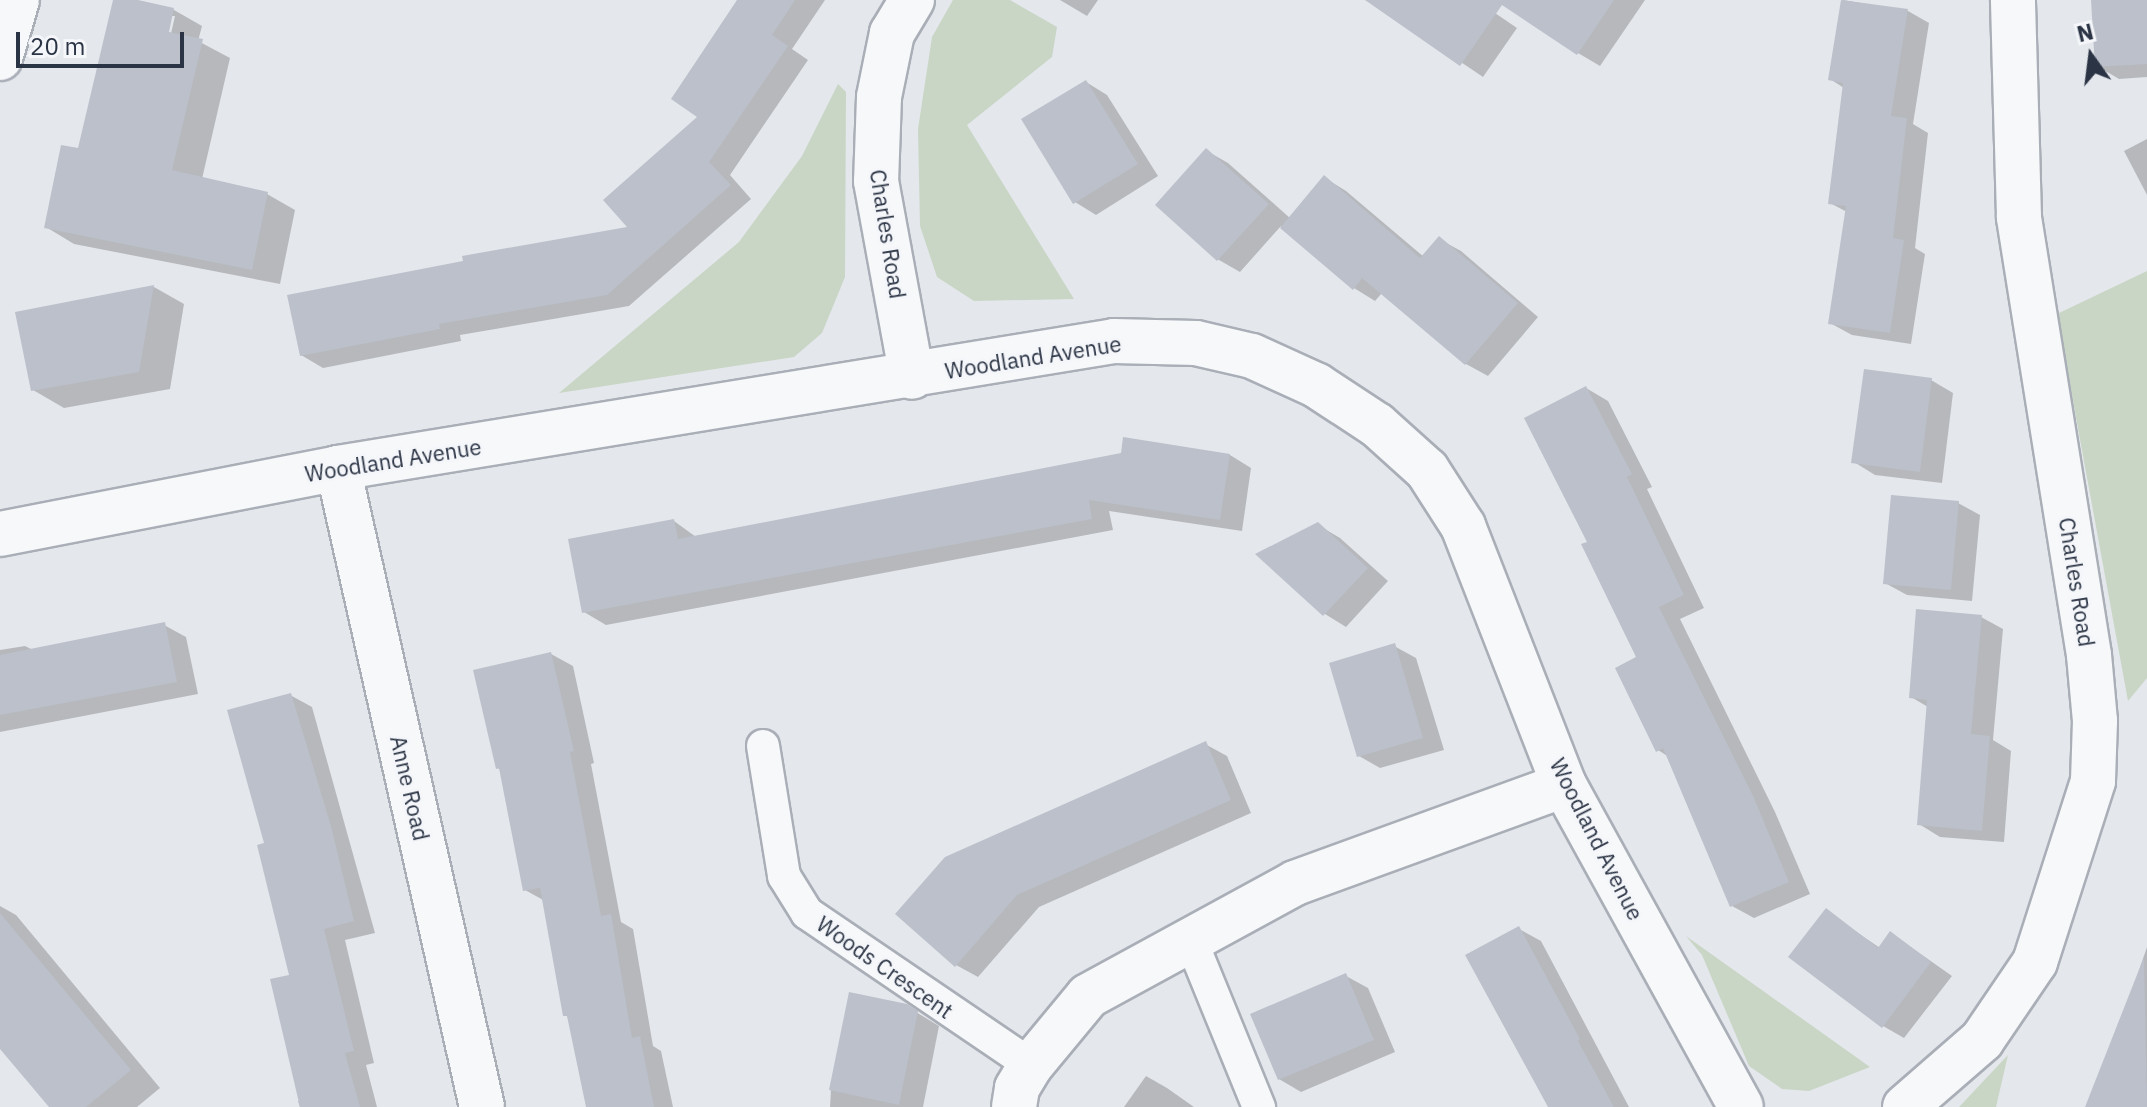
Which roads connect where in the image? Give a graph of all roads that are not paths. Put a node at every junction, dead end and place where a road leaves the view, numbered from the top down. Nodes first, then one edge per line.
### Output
1 (17, 0) edge
2 (912, 0) edge
3 (2013, 0) edge
4 (0, 58) edge
5 (912, 377) junction
6 (338, 468) junction
7 (0, 534) edge
8 (763, 746) dead end
9 (1564, 785) junction
10 (1190, 938) junction
11 (1031, 1065) junction
12 (482, 1107) edge
13 (1014, 1107) edge
14 (1259, 1107) edge
15 (1741, 1107) edge
16 (1905, 1107) edge

1 - 4 street
2 - 5 street, Charles Road
3 - 16 street, Charles Road
5 - 6 street, Woodland Avenue
5 - 9 street, Woodland Avenue
6 - 7 street, Woodland Avenue
6 - 12 street, Anne Road
8 - 11 lane, Woods Crescent
9 - 10 street
9 - 15 street, Woodland Avenue
10 - 11 street
10 - 14 lane
11 - 13 street

